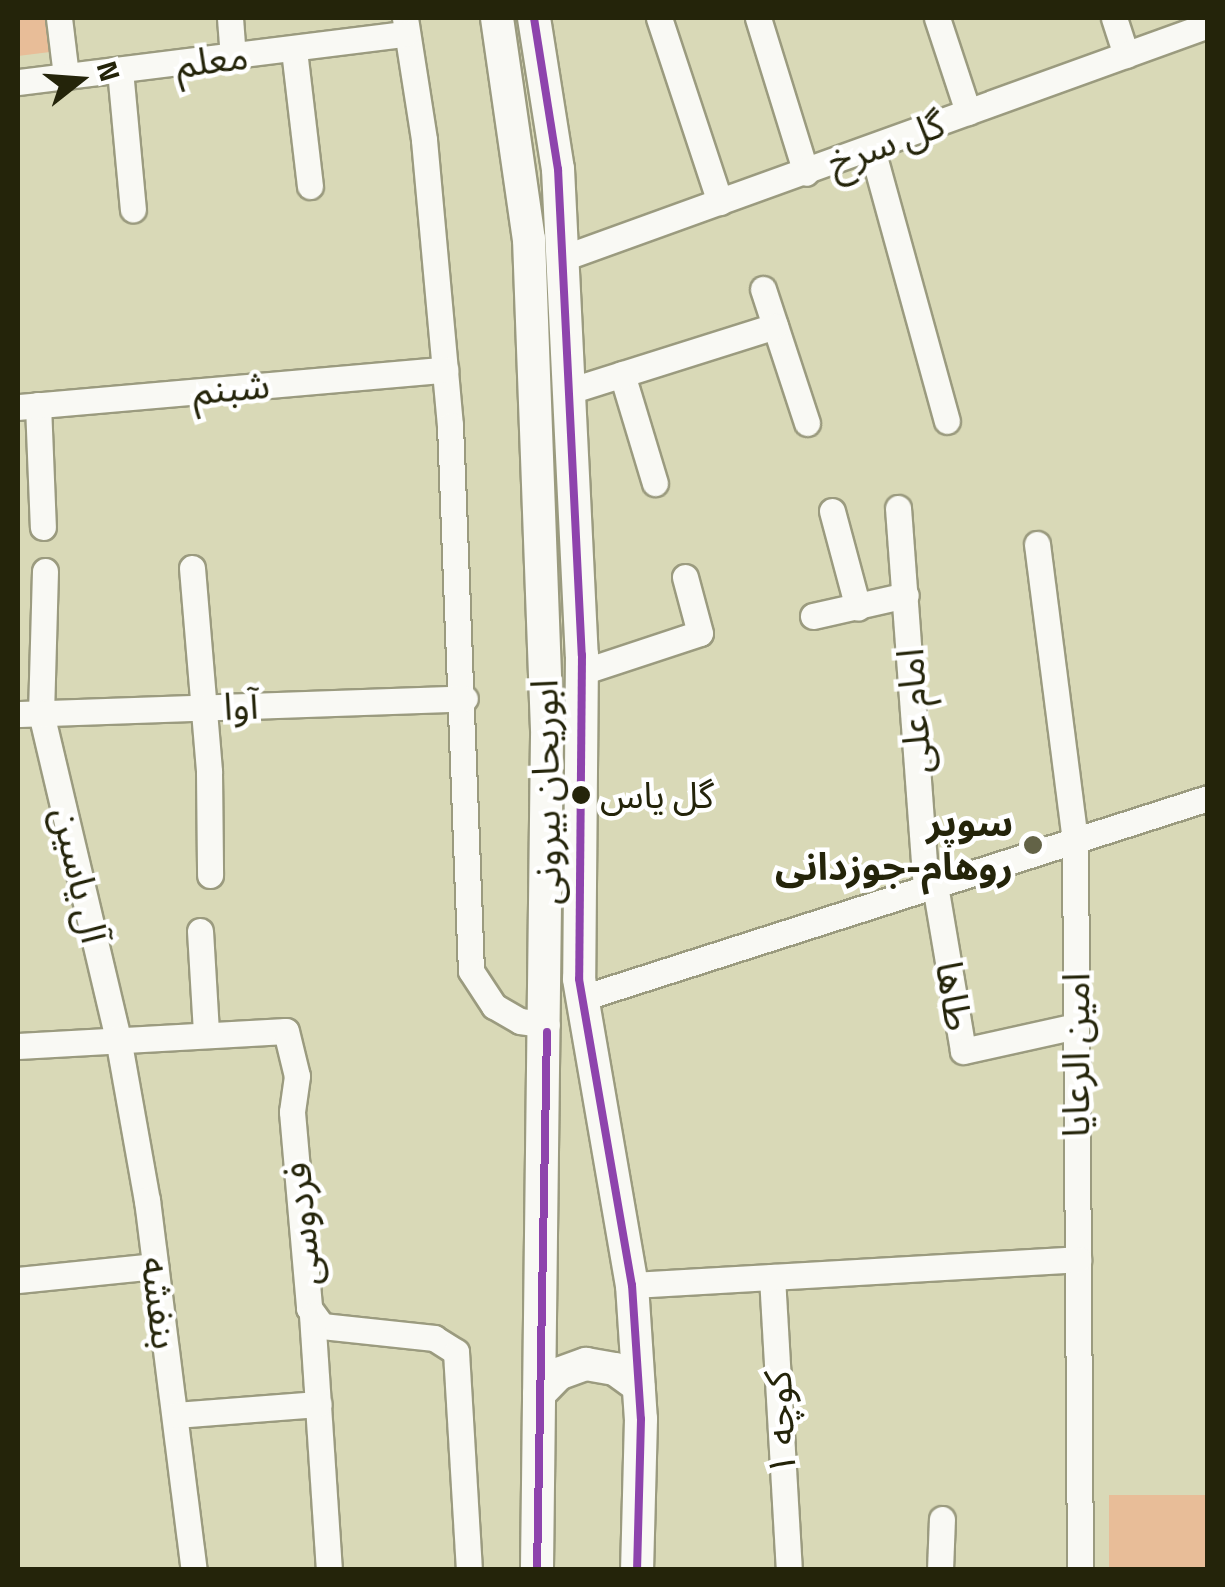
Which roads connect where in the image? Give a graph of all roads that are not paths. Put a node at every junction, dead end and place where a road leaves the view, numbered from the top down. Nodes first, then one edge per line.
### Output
1 (59, 18) edge
2 (230, 18) edge
3 (497, 18) edge
4 (534, 18) edge
5 (658, 18) edge
6 (758, 18) edge
7 (938, 18) edge
8 (1114, 18) edge
9 (1208, 25) edge
10 (405, 26) edge
11 (294, 50) junction
12 (1126, 55) junction
13 (233, 58) junction
14 (120, 70) junction
15 (66, 76) junction
16 (18, 82) edge
17 (968, 112) junction
18 (872, 149) junction
19 (806, 172) junction
20 (310, 186) dead end
21 (720, 202) junction
22 (133, 209) dead end
23 (563, 258) junction
24 (763, 288) dead end
25 (775, 326) junction
26 (445, 370) junction
27 (622, 374) junction
28 (570, 390) junction
29 (28, 406) edge
30 (947, 420) dead end
31 (807, 424) dead end
32 (656, 483) dead end
33 (898, 508) dead end
34 (832, 512) dead end
35 (43, 527) dead end
36 (1037, 544) dead end
37 (192, 568) dead end
38 (45, 571) dead end
39 (685, 577) dead end
40 (906, 595) junction
41 (858, 608) junction
42 (813, 616) dead end
43 (582, 672) junction
44 (464, 698) junction
45 (201, 708) junction
46 (29, 714) edge
47 (1208, 798) edge
48 (1075, 840) junction
49 (210, 875) dead end
50 (930, 886) junction
51 (200, 931) dead end
52 (582, 998) junction
53 (547, 1024) junction
54 (1076, 1026) junction
55 (206, 1032) junction
56 (118, 1038) junction
57 (18, 1046) edge
58 (1078, 1259) junction
59 (156, 1266) junction
60 (772, 1277) junction
61 (18, 1280) edge
62 (632, 1285) junction
63 (312, 1315) junction
64 (638, 1386) junction
65 (538, 1394) junction
66 (318, 1404) junction
67 (174, 1414) junction
68 (942, 1519) dead end
69 (194, 1570) edge
70 (330, 1570) edge
71 (469, 1570) edge
72 (537, 1570) edge
73 (636, 1570) edge
74 (789, 1570) edge
75 (940, 1570) edge
76 (1080, 1570) edge

1 - 15 street
2 - 13 street
3 - 53 main road, ابوریحان بیرونی
4 - 23 main road, ابوریحان بیرونی
5 - 21 street
6 - 19 street
7 - 17 street
8 - 12 street
9 - 12 street, گل سرخ
10 - 11 street, معلم
10 - 26 street
11 - 13 street, معلم
11 - 20 street
12 - 17 street, گل سرخ
13 - 14 street, معلم
14 - 15 street, معلم
14 - 22 street
15 - 16 street, معلم
17 - 18 street, گل سرخ
18 - 19 street, گل سرخ
18 - 30 street
19 - 21 street, گل سرخ
21 - 23 street, گل سرخ
23 - 28 main road, ابوریحان بیرونی
24 - 25 street
25 - 27 street
25 - 31 street
26 - 29 street, شبنم
26 - 44 street
27 - 28 street
27 - 32 street
28 - 43 main road, ابوریحان بیرونی
29 - 35 street
33 - 40 street, امام علی
34 - 41 street
36 - 48 street, امین الرعایا
37 - 45 street
38 - 46 street, آل یاسین
39 - 43 street
40 - 41 street
40 - 50 street, امام علی
41 - 42 street
43 - 52 main road, ابوریحان بیرونی
44 - 45 street, آوا
44 - 53 street
45 - 46 street, آوا
45 - 49 street
46 - 56 street, آل یاسین
47 - 48 street
48 - 50 street
48 - 54 street, امین الرعایا
50 - 52 street
50 - 54 street, طاها
51 - 55 street
52 - 62 main road, ابوریحان بیرونی
53 - 65 main road, ابوریحان بیرونی
54 - 58 street, امین الرعایا
55 - 56 street, فردوسی
55 - 63 street, فردوسی
56 - 57 street, فردوسی
56 - 59 street, بنفشه
58 - 60 street
58 - 76 street, امین الرعایا
59 - 61 street
59 - 67 street, بنفشه
60 - 62 street
60 - 74 street, کوچه ۱
62 - 64 main road, ابوریحان بیرونی
63 - 66 street
63 - 71 street, فردوسی
64 - 65 main road
64 - 73 main road, ابوریحان بیرونی
65 - 72 main road, ابوریحان بیرونی
66 - 67 street
66 - 70 street
67 - 69 street, بنفشه
68 - 75 street

